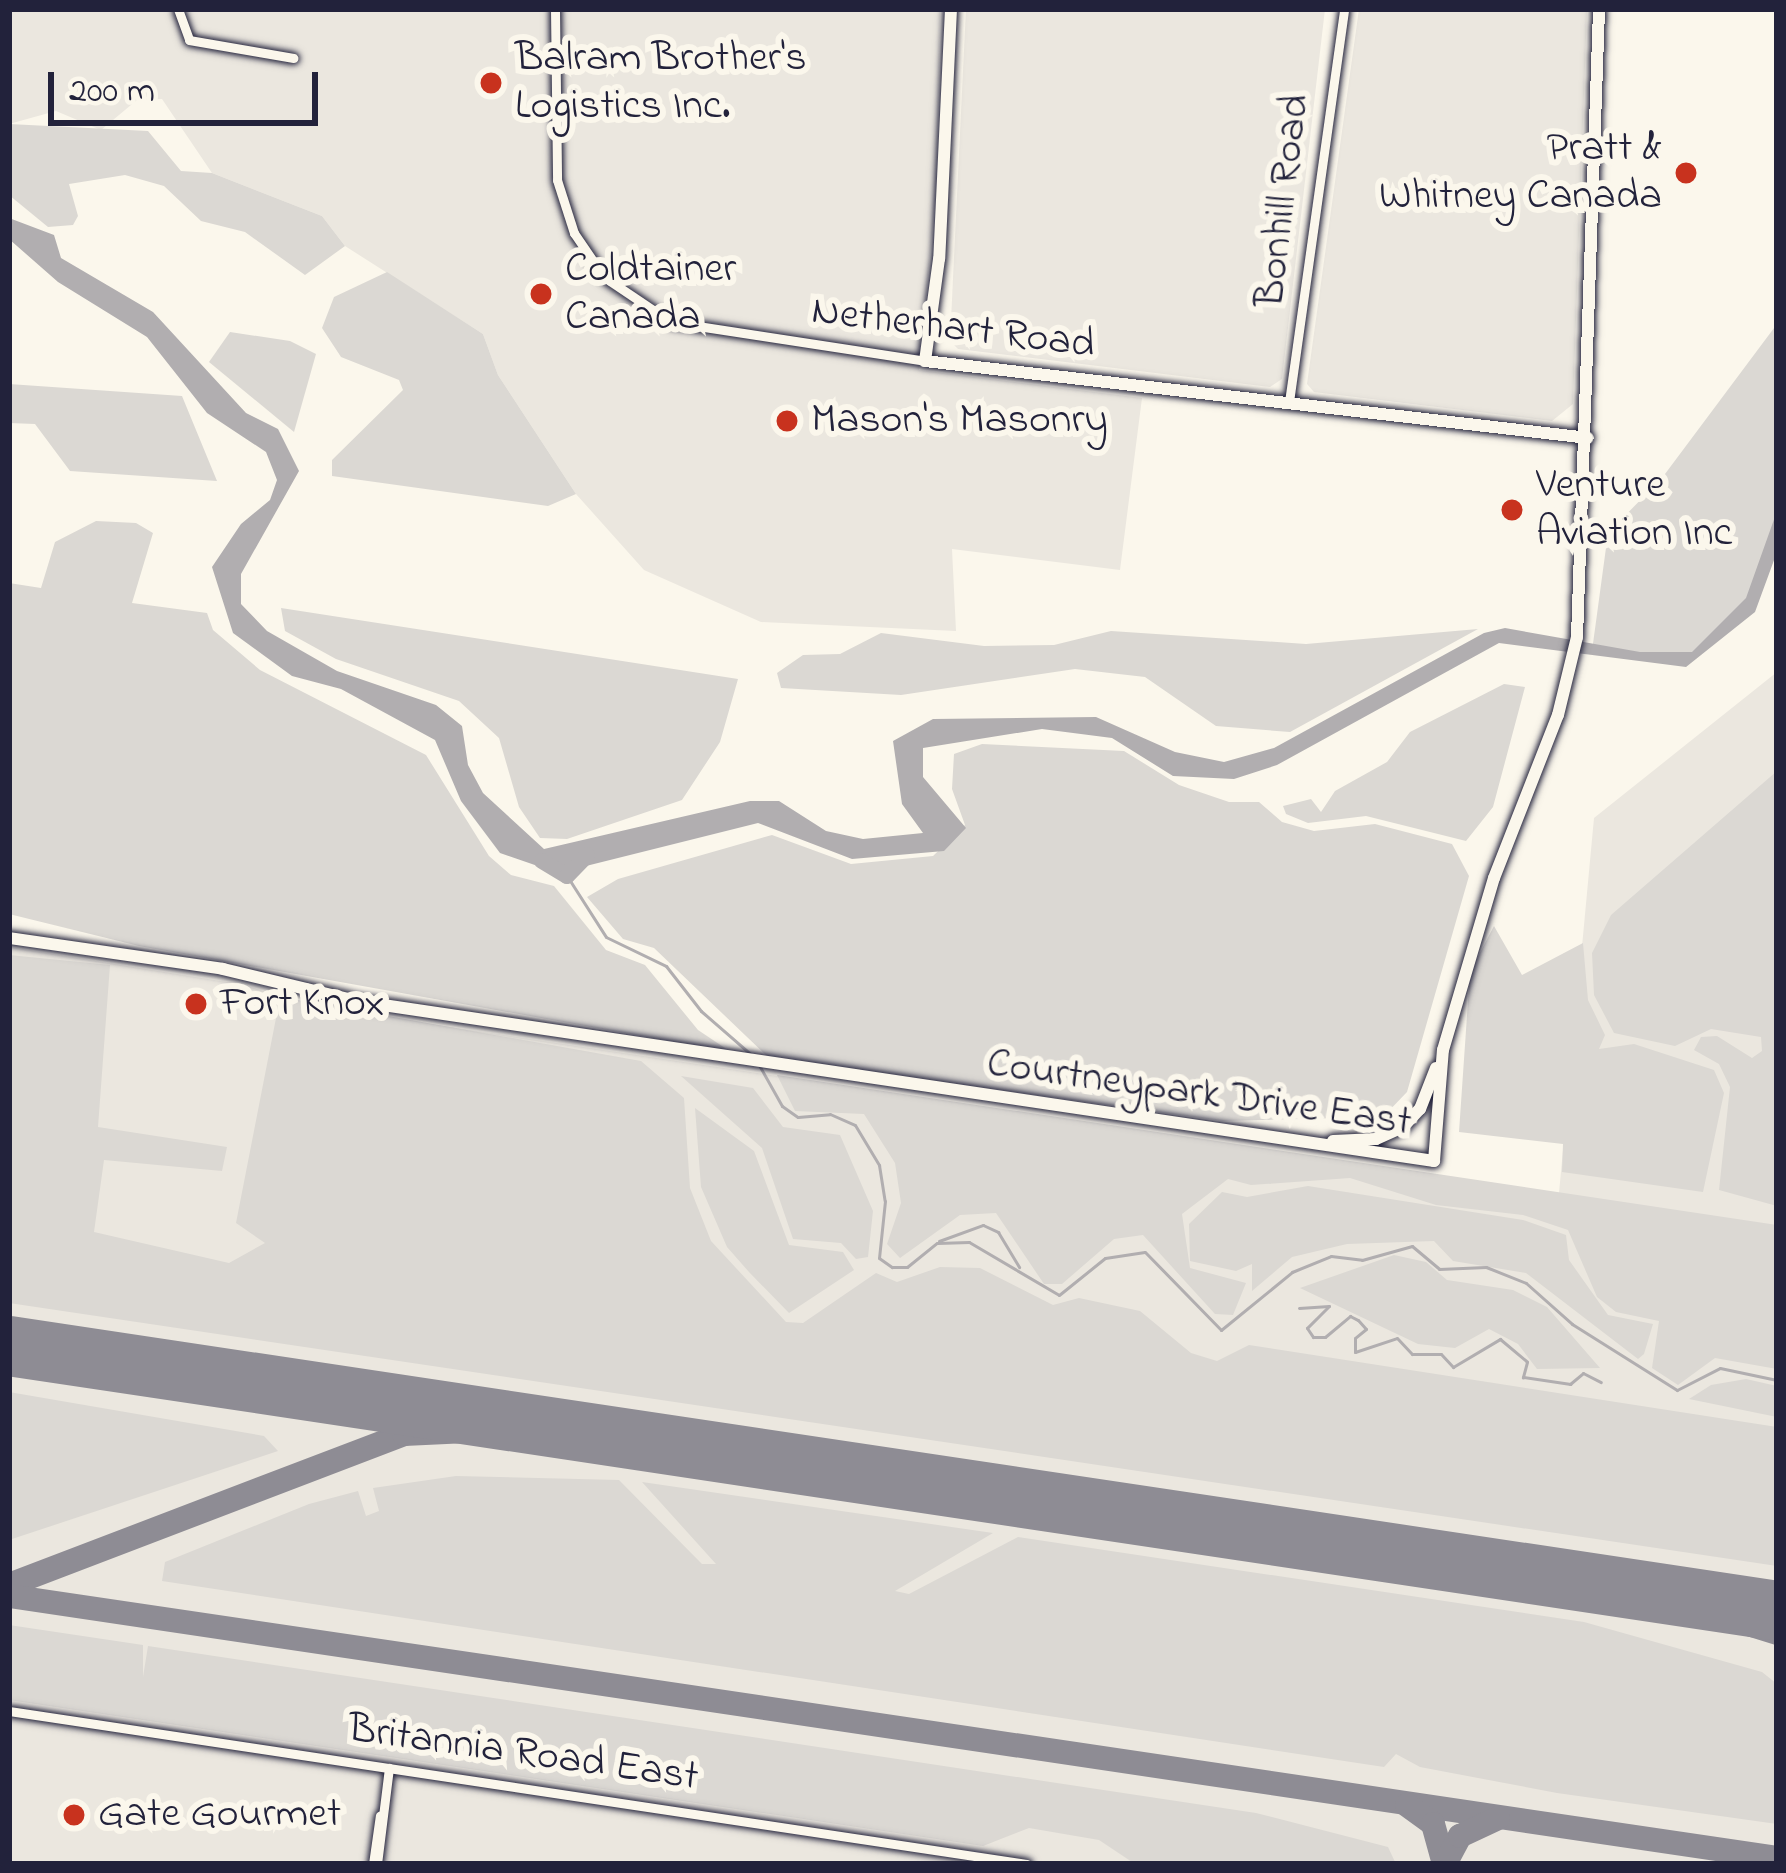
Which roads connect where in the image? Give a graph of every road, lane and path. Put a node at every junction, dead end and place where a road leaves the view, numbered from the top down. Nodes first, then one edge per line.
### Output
1 (178, 9) edge
2 (555, 9) edge
3 (951, 9) edge
4 (1344, 9) edge
5 (1599, 9) edge
6 (293, 58) dead end
7 (925, 361) junction
8 (1289, 402) junction
9 (1588, 438) junction
10 (9, 938) edge
11 (1442, 1050) junction
12 (1304, 1142) junction
13 (9, 1711) edge
14 (389, 1768) junction
15 (375, 1864) edge
16 (1027, 1864) edge

1 - 6 street
2 - 7 street, Netherhart Road
3 - 7 street
4 - 8 street, Bonhill Road
5 - 9 street, Courtneypark Drive East
7 - 8 street, Netherhart Road
8 - 9 street, Netherhart Road
9 - 11 street, Courtneypark Drive East
10 - 12 street, Courtneypark Drive East
11 - 12 street
11 - 12 street, Courtneypark Drive East
13 - 14 street, Britannia Road East
14 - 15 street
14 - 16 street, Britannia Road East

